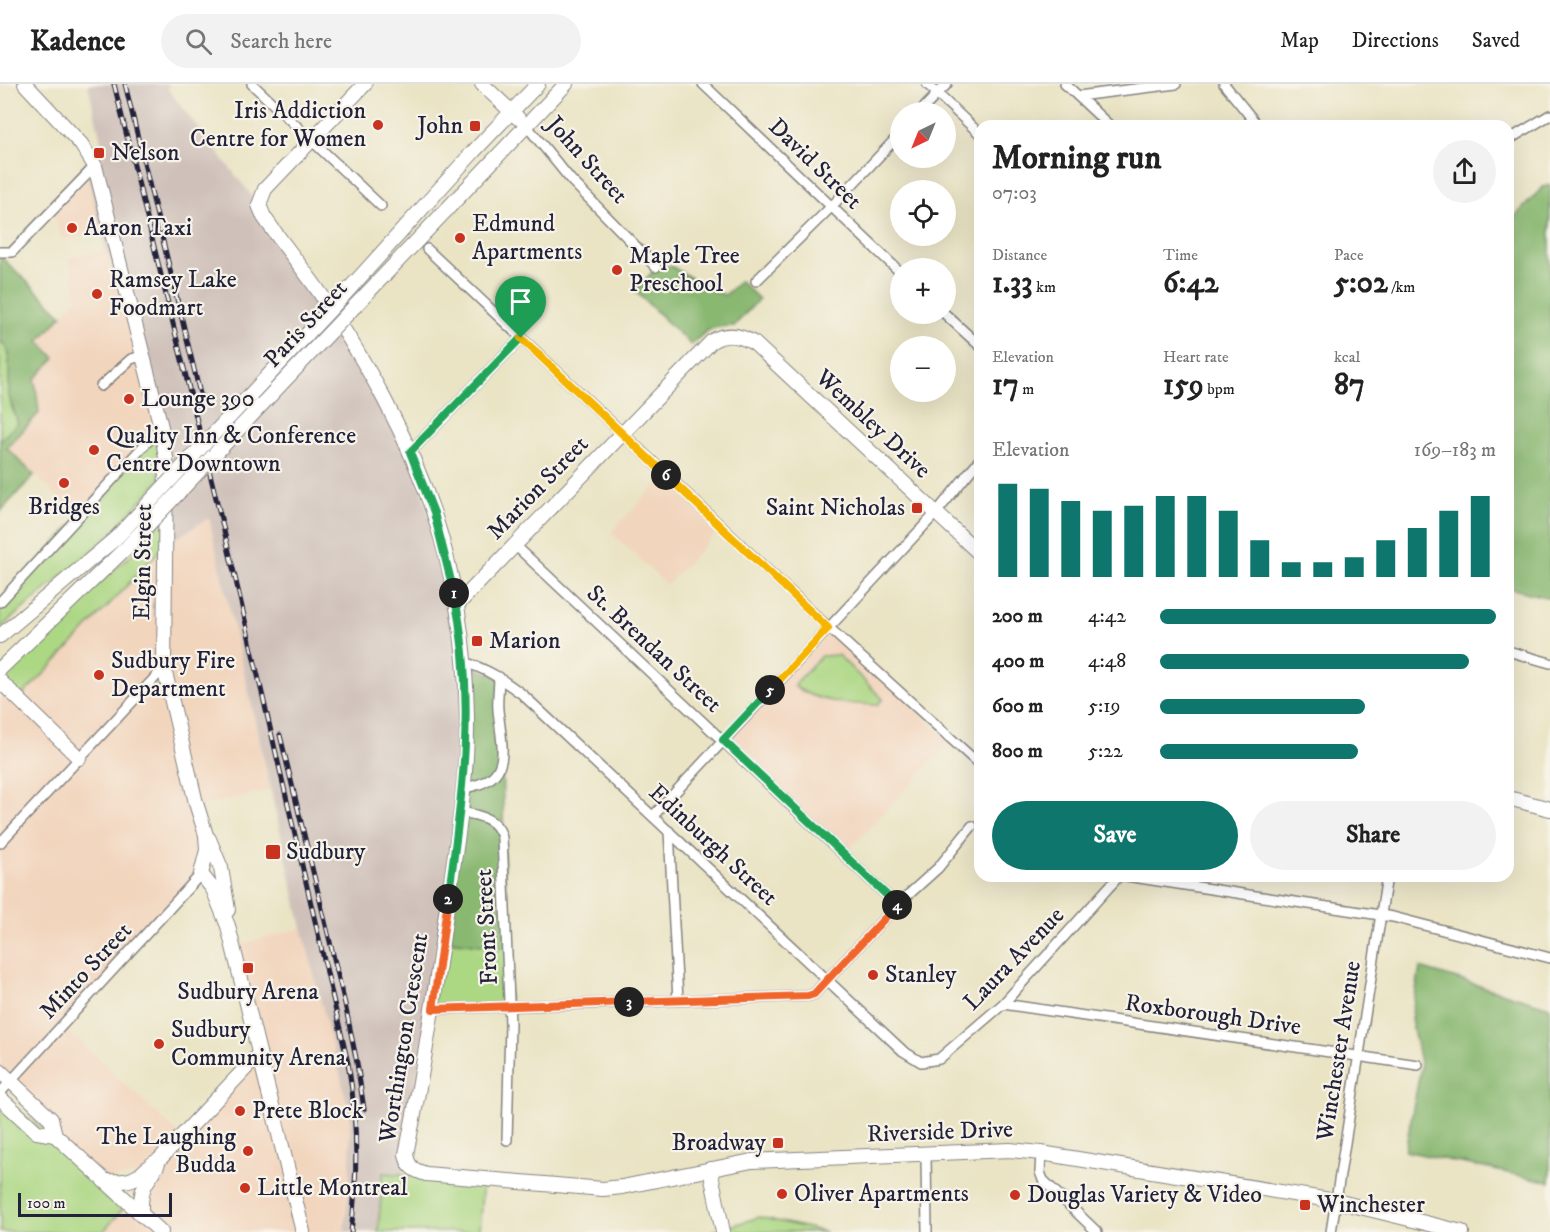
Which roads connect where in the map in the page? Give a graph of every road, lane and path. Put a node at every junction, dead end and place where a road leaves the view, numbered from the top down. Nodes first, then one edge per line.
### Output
1 (25, 84) edge
2 (252, 84) edge
3 (365, 84) edge
4 (482, 84) edge
5 (538, 84) edge
6 (566, 84) edge
7 (703, 84) edge
8 (927, 84) edge
9 (947, 84) edge
10 (1065, 84) edge
11 (1176, 84) edge
12 (1224, 84) edge
13 (937, 94) junction
14 (1078, 96) junction
15 (929, 102) edge
16 (511, 111) junction
17 (1550, 115) edge
18 (1104, 120) edge
19 (1253, 120) edge
20 (526, 125) junction
21 (974, 128) edge
22 (1514, 136) edge
23 (311, 141) junction
24 (890, 145) edge
25 (95, 166) junction
26 (381, 206) dead end
27 (831, 207) junction
28 (427, 249) dead end
29 (0, 252) edge
30 (890, 263) edge
31 (656, 267) dead end
32 (756, 281) dead end
33 (956, 324) edge
34 (732, 335) joint
35 (521, 338) junction
36 (974, 341) edge
37 (142, 356) junction
38 (101, 386) dead end
39 (161, 427) junction
40 (622, 434) junction
41 (410, 452) junction
42 (974, 466) edge
43 (936, 513) junction
44 (122, 542) junction
45 (515, 545) junction
46 (974, 548) edge
47 (0, 602) edge
48 (456, 605) junction
49 (828, 628) junction
50 (0, 636) edge
51 (1514, 653) edge
52 (463, 662) junction
53 (1550, 663) edge
54 (164, 668) junction
55 (0, 669) edge
56 (499, 677) junction
57 (0, 681) edge
58 (723, 740) junction
59 (79, 758) junction
60 (974, 760) edge
61 (463, 788) junction
62 (1514, 800) edge
63 (1550, 809) edge
64 (460, 812) junction
65 (653, 816) junction
66 (972, 826) dead end
67 (669, 831) junction
68 (206, 835) junction
69 (0, 843) edge
70 (201, 874) junction
71 (1114, 882) edge
72 (1166, 882) edge
73 (1386, 882) edge
74 (897, 905) junction
75 (1380, 914) junction
76 (228, 926) junction
77 (1550, 958) edge
78 (828, 979) junction
79 (678, 1000) junction
80 (1003, 1004) junction
81 (510, 1006) junction
82 (433, 1009) junction
83 (259, 1054) junction
84 (1359, 1056) junction
85 (931, 1062) joint
86 (1418, 1065) dead end
87 (0, 1071) edge
88 (11, 1081) junction
89 (0, 1093) edge
90 (0, 1098) edge
91 (55, 1135) junction
92 (507, 1140) dead end
93 (1041, 1153) junction
94 (926, 1155) junction
95 (158, 1161) junction
96 (710, 1169) junction
97 (416, 1171) joint
98 (104, 1180) junction
99 (1336, 1201) junction
100 (151, 1225) edge
101 (303, 1232) edge
102 (723, 1232) edge
103 (927, 1232) edge
104 (1097, 1232) edge
105 (1331, 1232) edge
106 (1462, 1232) edge

1 - 25 street, Elgin Street
2 - 23 street
3 - 23 street
4 - 16 street, John Street
5 - 16 street, Paris Street
6 - 20 street, Paris Street
7 - 27 street, David Street
8 - 13 street
9 - 13 street
10 - 14 street
11 - 14 street
12 - 19 street
13 - 15 street
13 - 21 street
14 - 18 street
16 - 20 street, John Street
16 - 44 street, Paris Street, bridge
17 - 22 street
20 - 31 street, John Street
20 - 44 street, Paris Street, bridge
23 - 26 street
23 - 41 street, Worthington Crescent
24 - 27 street
25 - 29 street
25 - 37 street, Elgin Street
27 - 30 street, David Street
27 - 32 street
28 - 35 street
33 - 36 street
34 - 40 street, Marion Street
34 - 43 street, Wembley Drive
35 - 40 street
35 - 41 street
37 - 38 street
37 - 39 street, Elgin Street
39 - 47 street
39 - 54 street, Elgin Street
40 - 45 street, Marion Street
40 - 49 street
41 - 48 street, Worthington Crescent
42 - 43 street
43 - 46 street, Wembley Drive
43 - 49 street
44 - 50 street, Paris Street
44 - 55 street, Paris Street
45 - 48 street, Marion Street
45 - 58 street, St. Brendan Street
48 - 52 street, Worthington Crescent
49 - 58 street
49 - 60 street
51 - 53 street
52 - 56 street, Edinburgh Street
52 - 61 street, Worthington Crescent
54 - 59 street
54 - 68 street, Elgin Street
56 - 61 street
56 - 65 street, Edinburgh Street
57 - 59 street
58 - 65 street
58 - 74 street, St. Brendan Street
59 - 69 street
61 - 64 street, Worthington Crescent
62 - 63 street
64 - 81 street, Front Street
64 - 82 street, Worthington Crescent
65 - 67 street, Edinburgh Street
66 - 74 street
67 - 78 street, Edinburgh Street
67 - 79 street
68 - 70 street, Elgin Street
68 - 76 street
70 - 76 street
70 - 88 street, Minto Street
71 - 80 street, Laura Avenue
72 - 75 street
73 - 75 street, Winchester Avenue
74 - 78 street
75 - 77 street
75 - 84 street, Winchester Avenue
76 - 83 street
78 - 79 street
78 - 85 street, Edinburgh Street
79 - 81 street
80 - 84 street, Roxborough Drive
80 - 85 street, Laura Avenue
81 - 82 street
81 - 92 street, Front Street
82 - 97 street, Worthington Crescent
83 - 95 street
83 - 101 street
84 - 86 street, Roxborough Drive
84 - 99 street, Winchester Avenue
87 - 88 street
88 - 89 street, Minto Street
88 - 91 street
90 - 91 street
91 - 98 street
93 - 94 street, Riverside Drive
93 - 99 street, Riverside Drive
93 - 104 street
94 - 96 street, Riverside Drive
94 - 103 street
95 - 98 street
95 - 100 street
96 - 97 street, Riverside Drive
96 - 102 street
98 - 100 street
99 - 105 street, Winchester Avenue
99 - 106 street, Riverside Drive

